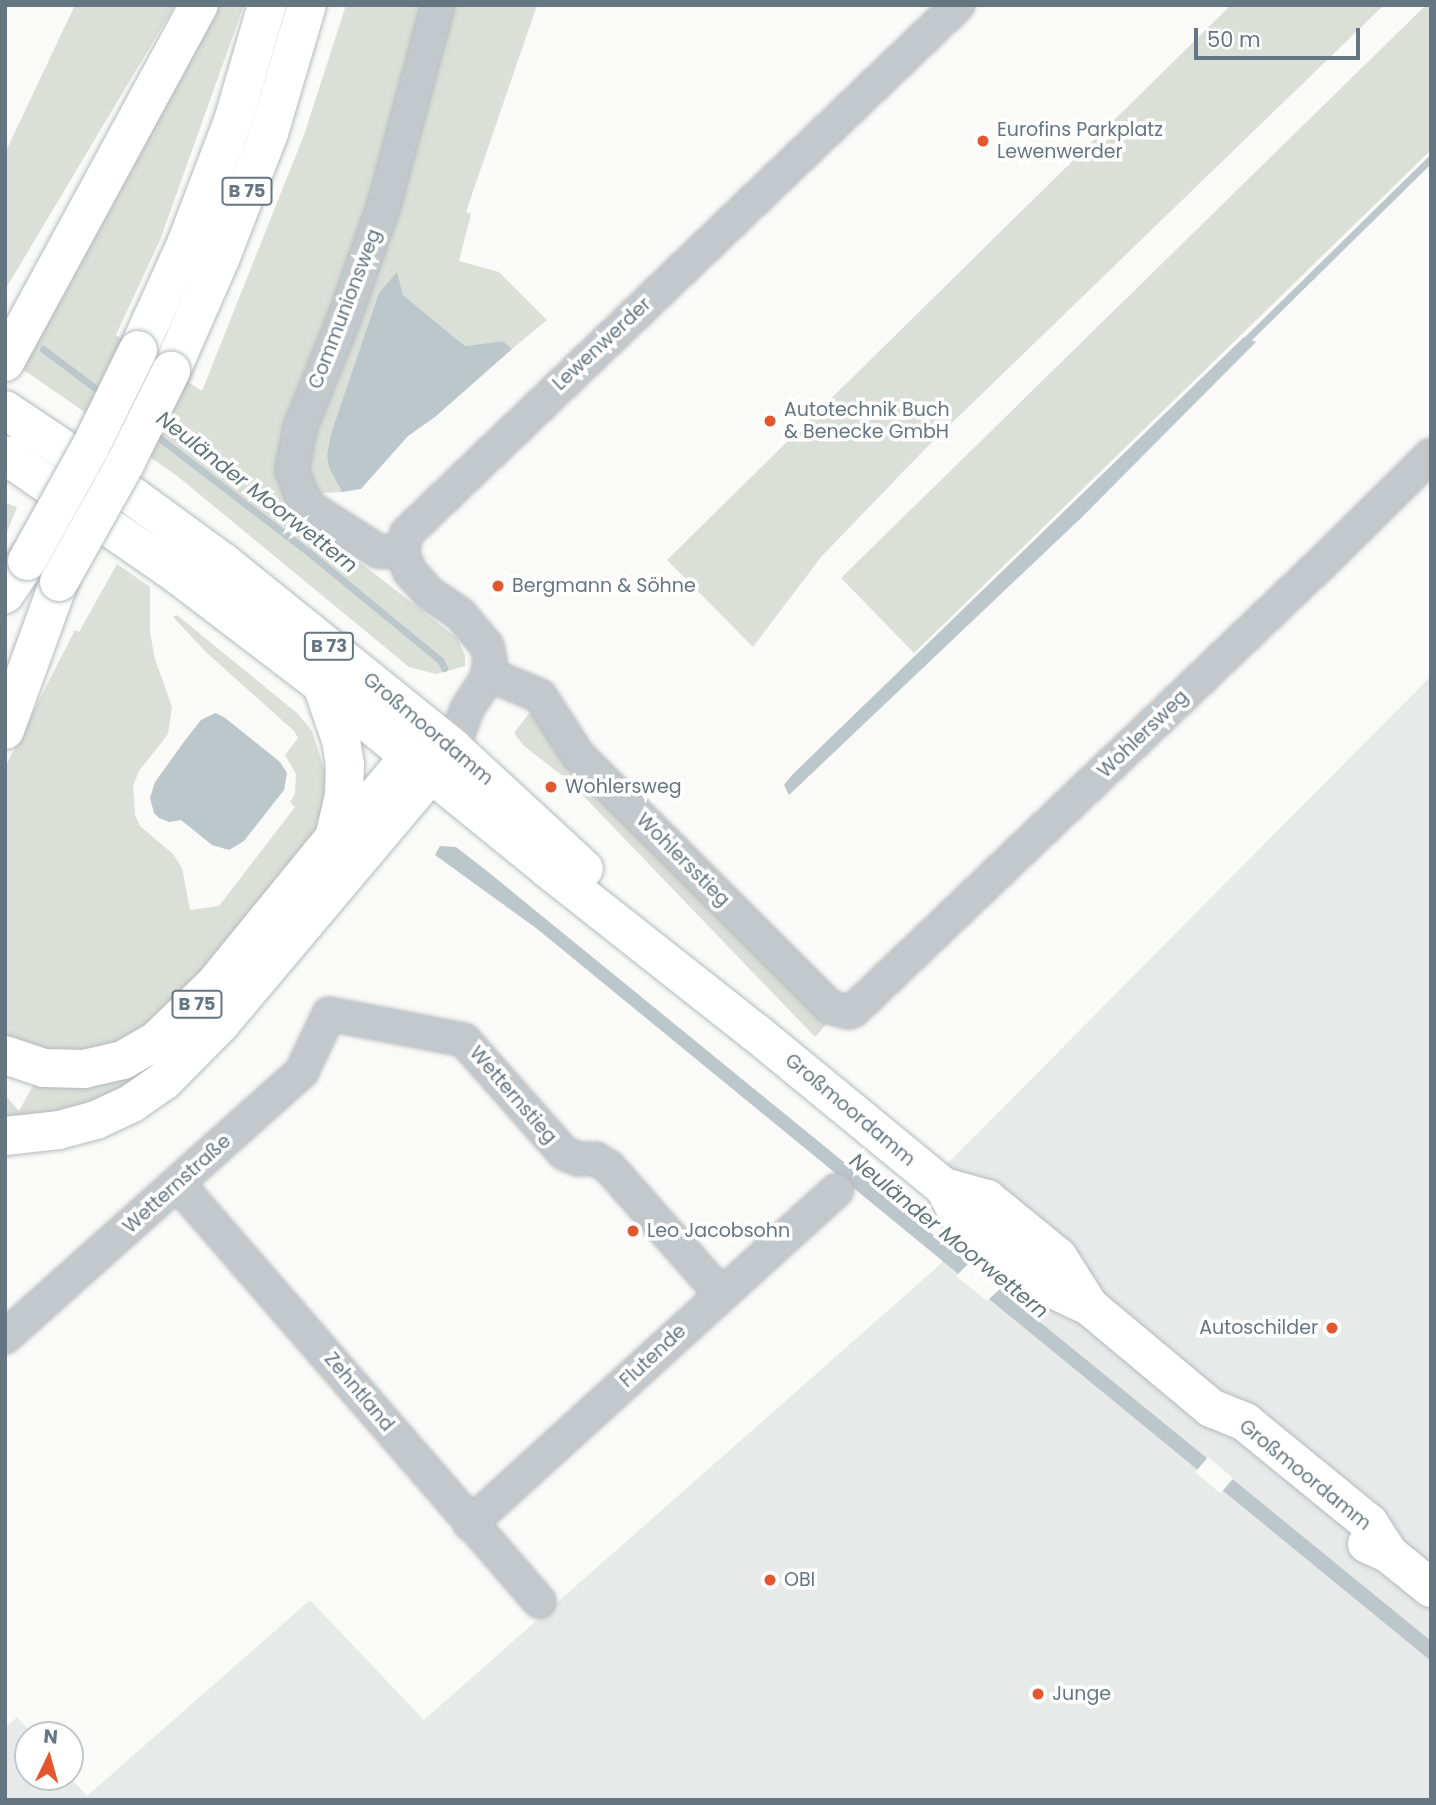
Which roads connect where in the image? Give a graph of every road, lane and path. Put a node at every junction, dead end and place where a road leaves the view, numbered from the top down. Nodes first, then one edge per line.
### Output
1 (199, 5) edge
2 (267, 5) edge
3 (307, 5) edge
4 (438, 5) edge
5 (958, 5) edge
6 (39, 300) junction
7 (5, 321) edge
8 (5, 362) edge
9 (5, 410) edge
10 (5, 455) edge
11 (1431, 455) edge
12 (402, 552) junction
13 (58, 582) junction
14 (5, 594) edge
15 (5, 664) edge
16 (488, 674) junction
17 (323, 685) junction
18 (5, 730) edge
19 (432, 752) junction
20 (334, 838) junction
21 (854, 1010) joint
22 (328, 1014) joint
23 (5, 1055) edge
24 (5, 1136) edge
25 (178, 1184) junction
26 (944, 1188) junction
27 (837, 1190) dead end
28 (721, 1294) junction
29 (1089, 1306) junction
30 (5, 1337) edge
31 (470, 1524) junction
32 (1431, 1588) edge
33 (539, 1601) dead end

1 - 6 main road
2 - 14 main road, B 75, bridge
3 - 13 main road, B 75, bridge
4 - 12 street, Communionsweg
5 - 12 street, Lewenwerder
6 - 7 main road
6 - 8 main road
9 - 19 main road, Großmoordamm / B 73
10 - 17 main road, Großmoordamm / B 73
11 - 21 street, Wohlersweg
12 - 16 street
13 - 15 main road, B 75
13 - 18 main road, B 75
16 - 19 street
16 - 21 street, Wohlersstieg
17 - 19 main road, Großmoordamm
17 - 20 main road, B 75
19 - 20 main road, B 75
19 - 24 main road, B 75
19 - 26 main road, Großmoordamm
20 - 23 main road, B 75
22 - 25 street, Wetternstraße
22 - 28 street, Wetternstieg
25 - 30 street, Wetternstraße
25 - 31 street, Zehntland
26 - 29 main road, Großmoordamm
26 - 29 main road, Großmoordamm
27 - 28 street, Flutende
28 - 31 street, Flutende
29 - 32 main road, Großmoordamm
31 - 33 street, Zehntland

